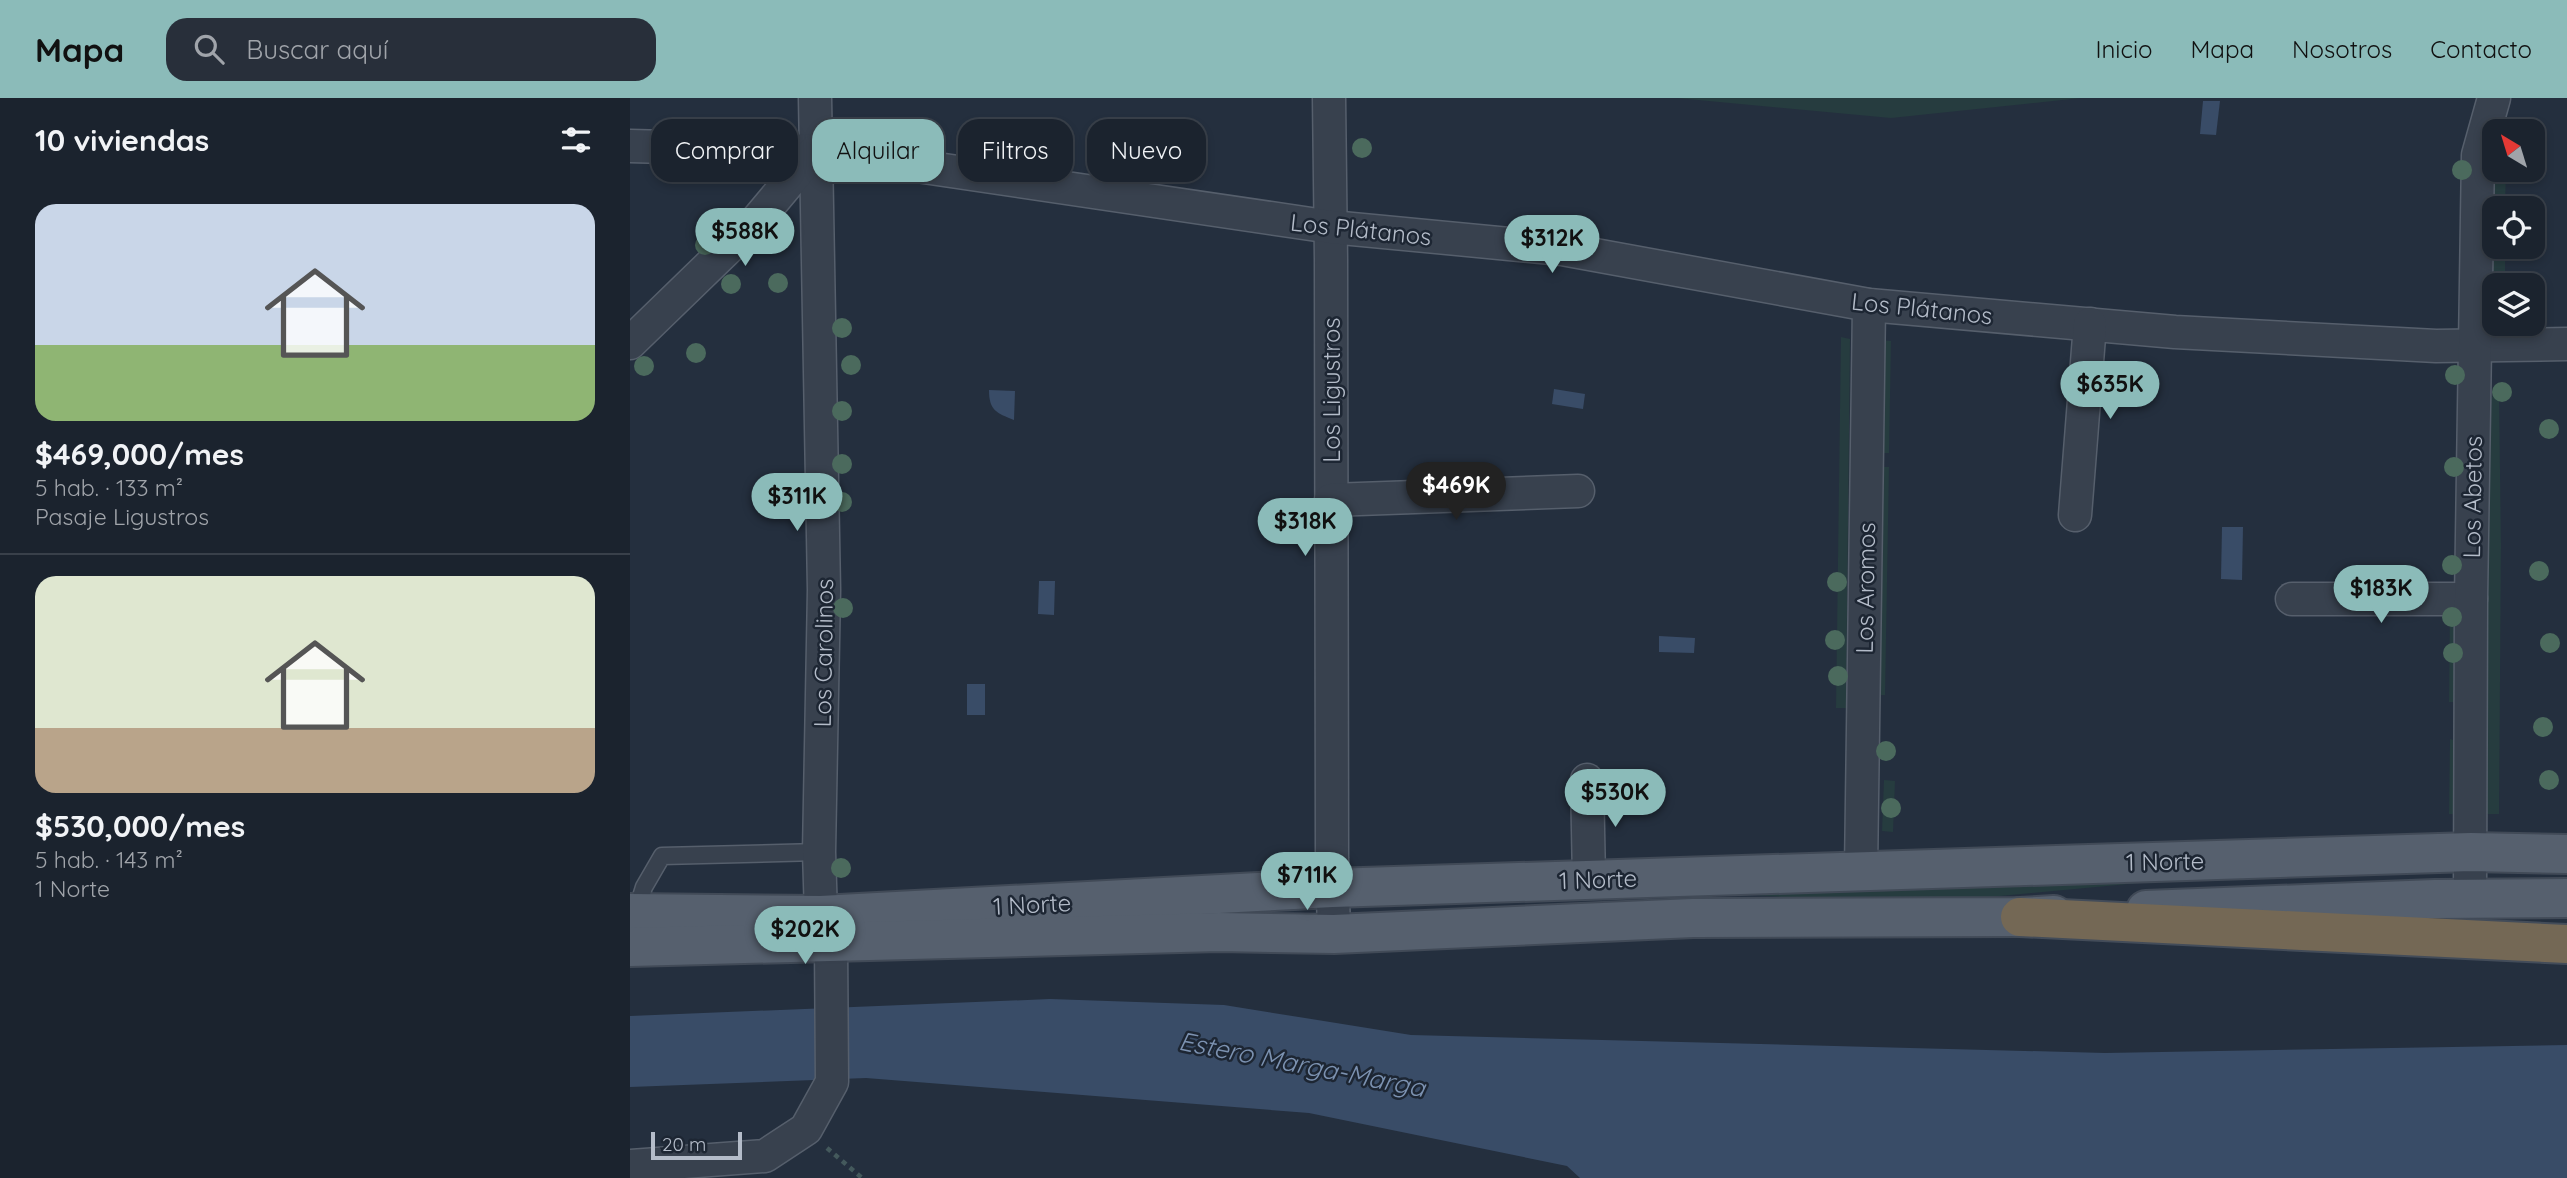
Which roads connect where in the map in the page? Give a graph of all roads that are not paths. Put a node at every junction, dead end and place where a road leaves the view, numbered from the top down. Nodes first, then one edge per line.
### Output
1 (815, 98) edge
2 (1328, 98) edge
3 (2494, 98) edge
4 (815, 119) edge
5 (630, 146) edge
6 (812, 150) edge
7 (812, 154) edge
8 (944, 169) edge
9 (816, 182) edge
10 (1331, 227) junction
11 (1869, 305) junction
12 (2090, 324) junction
13 (630, 343) edge
14 (2567, 344) edge
15 (2474, 346) junction
16 (1578, 491) dead end
17 (1331, 500) junction
18 (2076, 515) dead end
19 (2292, 599) dead end
20 (2471, 599) junction
21 (1587, 780) dead end
22 (819, 852) junction
23 (2471, 852) junction
24 (2567, 854) edge
25 (1861, 871) junction
26 (1589, 878) junction
27 (1332, 888) junction
28 (2470, 898) junction
29 (2567, 898) edge
30 (2020, 917) junction
31 (632, 924) edge
32 (826, 929) junction
33 (1334, 934) junction
34 (2567, 944) edge
35 (630, 1166) edge

1 - 4 street, Los Carolinos
2 - 10 street, Los Ligustros
3 - 15 street, Los Abetos
5 - 6 street, Los Plátanos
7 - 13 street
8 - 10 street, Los Plátanos
9 - 22 street, Los Carolinos
10 - 11 street, Los Plátanos
10 - 17 street, Los Ligustros
11 - 12 street, Los Plátanos
11 - 25 street, Los Aromos
12 - 15 street, Los Plátanos
12 - 18 street
14 - 15 street, Los Plátanos
15 - 20 street, Los Abetos
16 - 17 street
17 - 27 street, Los Ligustros
19 - 20 street
20 - 23 street, Los Abetos
21 - 26 street
22 - 31 lane
22 - 32 street, Los Carolinos
23 - 24 main road, 1 Norte
23 - 25 main road, 1 Norte
23 - 28 street, Los Abetos
25 - 26 main road, 1 Norte
26 - 27 main road, 1 Norte
27 - 32 main road, 1 Norte
27 - 33 street, Los Ligustros
28 - 29 main road, 1 Norte
28 - 30 main road, 1 Norte
30 - 33 main road, 1 Norte
30 - 34 highway
31 - 32 main road, 1 Norte
32 - 33 main road, 1 Norte
32 - 35 street, Los Carolinos

